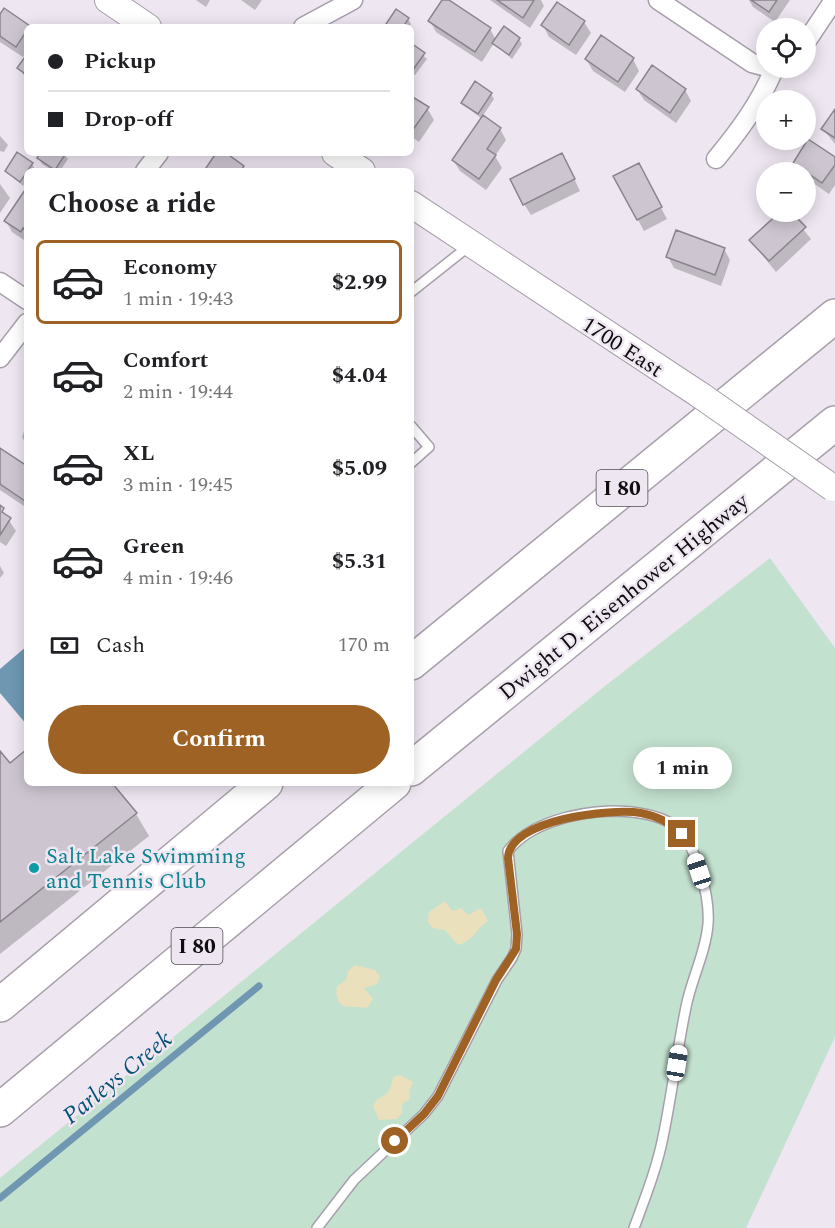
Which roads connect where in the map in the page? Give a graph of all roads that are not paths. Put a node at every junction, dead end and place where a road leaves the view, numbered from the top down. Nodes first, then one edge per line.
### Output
1 (108, 0) edge
2 (353, 0) edge
3 (657, 0) edge
4 (834, 0) edge
5 (144, 24) edge
6 (309, 24) edge
7 (816, 27) edge
8 (756, 64) edge
9 (771, 78) edge
10 (157, 156) edge
11 (340, 156) edge
12 (716, 159) dead end
13 (147, 168) edge
14 (358, 168) edge
15 (414, 206) edge
16 (470, 244) junction
17 (0, 282) edge
18 (414, 290) edge
19 (24, 298) edge
20 (835, 316) edge
21 (24, 327) edge
22 (0, 358) edge
23 (835, 423) edge
24 (414, 430) edge
25 (414, 460) edge
26 (834, 488) edge
27 (414, 661) edge
28 (414, 767) edge
29 (262, 786) edge
30 (390, 786) edge
31 (0, 1005) edge
32 (0, 1110) edge
33 (317, 1228) edge
34 (634, 1228) edge

1 - 5 street
2 - 6 street
3 - 8 street
4 - 7 street
9 - 12 street
10 - 13 street
11 - 14 street
15 - 16 street, 1700 East
16 - 18 lane
16 - 26 street, 1700 East, bridge
17 - 19 street
20 - 27 highway, I 80
21 - 22 street
23 - 28 highway, Dwight D. Eisenhower Highway
24 - 25 lane
29 - 31 highway
30 - 32 highway, I 80
33 - 34 lane

